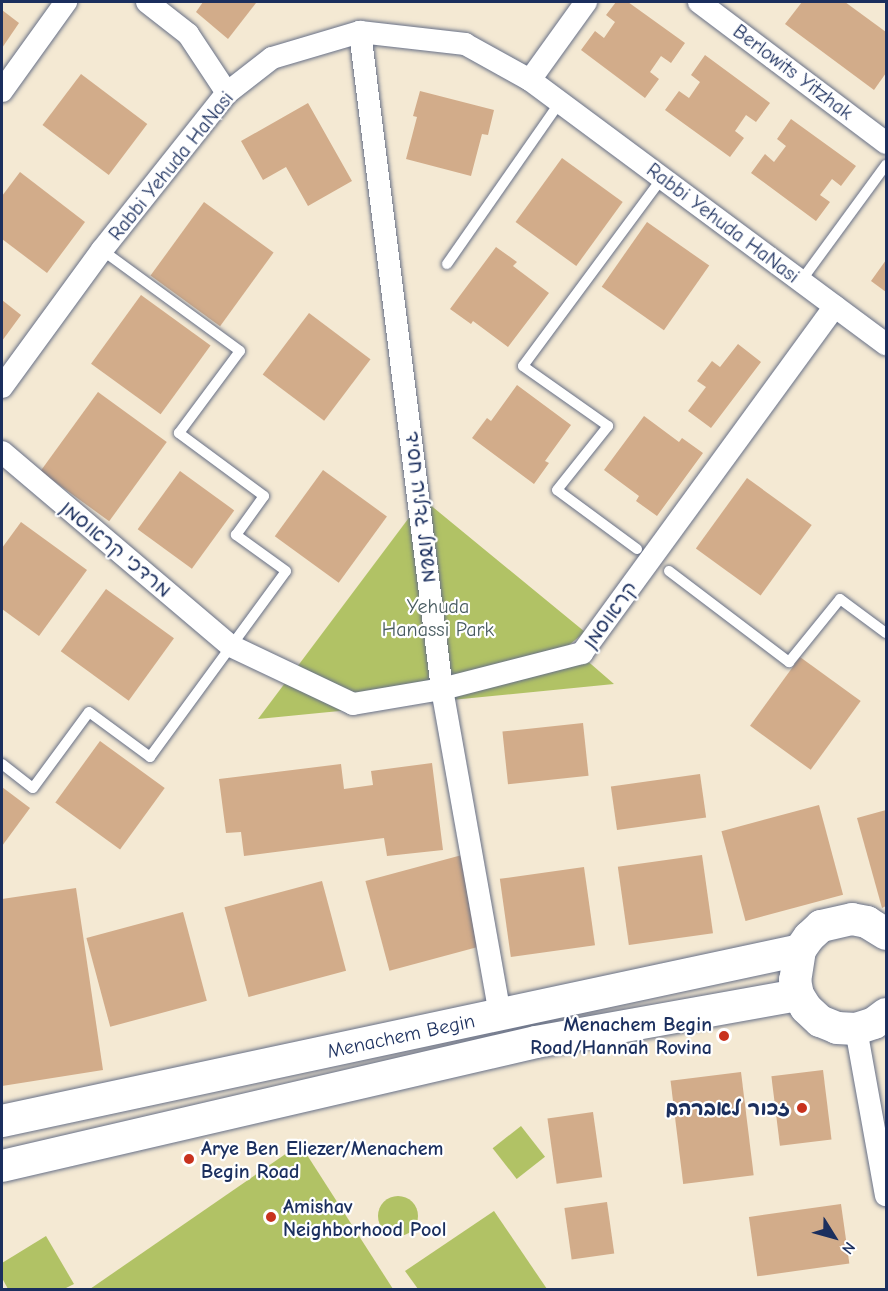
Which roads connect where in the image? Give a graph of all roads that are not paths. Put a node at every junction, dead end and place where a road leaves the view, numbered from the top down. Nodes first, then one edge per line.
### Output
1 (66, 2) edge
2 (147, 2) edge
3 (586, 2) edge
4 (699, 2) edge
5 (360, 32) junction
6 (530, 80) junction
7 (2, 91) edge
8 (227, 93) junction
9 (560, 102) junction
10 (886, 143) edge
11 (886, 165) edge
12 (662, 178) junction
13 (102, 250) junction
14 (447, 264) dead end
15 (801, 281) junction
16 (835, 306) junction
17 (886, 344) edge
18 (2, 387) edge
19 (2, 452) edge
20 (637, 549) dead end
21 (669, 571) dead end
22 (886, 633) edge
23 (231, 646) junction
24 (442, 689) junction
25 (2, 764) edge
26 (886, 934) edge
27 (800, 950) junction
28 (798, 995) junction
29 (886, 1014) edge
30 (500, 1015) junction
31 (856, 1029) junction
32 (2, 1121) edge
33 (2, 1166) edge
34 (886, 1195) edge

1 - 7 street
2 - 8 street
3 - 6 street
4 - 10 street, Berlowits Yitzhak
5 - 6 street, Rabbi Yehuda HaNasi
5 - 8 street, Rabbi Yehuda HaNasi
5 - 24 street, משעול גדליה חסיד
6 - 9 street, Rabbi Yehuda HaNasi
8 - 13 street, Rabbi Yehuda HaNasi
9 - 12 street, Rabbi Yehuda HaNasi
9 - 14 lane
11 - 15 lane
12 - 15 street, Rabbi Yehuda HaNasi
12 - 20 lane
13 - 18 street, Rabbi Yehuda HaNasi
13 - 23 lane
15 - 16 street, Rabbi Yehuda HaNasi
16 - 17 street, Rabbi Yehuda HaNasi
16 - 24 street, קראוסמן
19 - 23 street, מרדכי קראוסמן
21 - 22 lane
23 - 24 street, קראוסמן
23 - 25 lane
24 - 30 street, משעול גדליה חסיד
26 - 27 street
27 - 28 street
27 - 30 street, Menachem Begin
28 - 31 street
28 - 33 street, Menachem Begin
29 - 31 street
30 - 32 street, Menachem Begin
31 - 34 street

